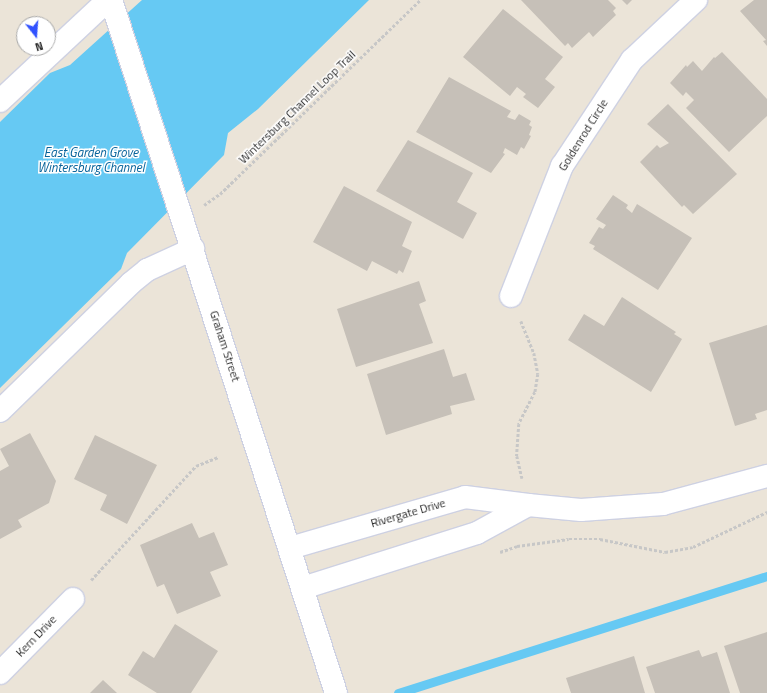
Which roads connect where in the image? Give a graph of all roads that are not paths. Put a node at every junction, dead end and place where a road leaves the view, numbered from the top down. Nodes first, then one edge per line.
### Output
1 (108, 0) edge
2 (111, 0) edge
3 (696, 0) edge
4 (0, 101) edge
5 (193, 249) junction
6 (511, 296) road end
7 (0, 411) edge
8 (767, 476) edge
9 (528, 506) junction
10 (290, 548) junction
11 (303, 588) junction
12 (73, 599) road end
13 (0, 673) edge
14 (336, 693) edge

1 - 4 street
2 - 5 street, Graham Street
3 - 6 street, Goldenrod Circle
5 - 7 street
5 - 10 street, Graham Street
8 - 9 street, Rivergate Drive
9 - 10 street, Rivergate Drive
9 - 11 street
10 - 11 street, Graham Street
11 - 14 street, Graham Street
12 - 13 street, Kern Drive

